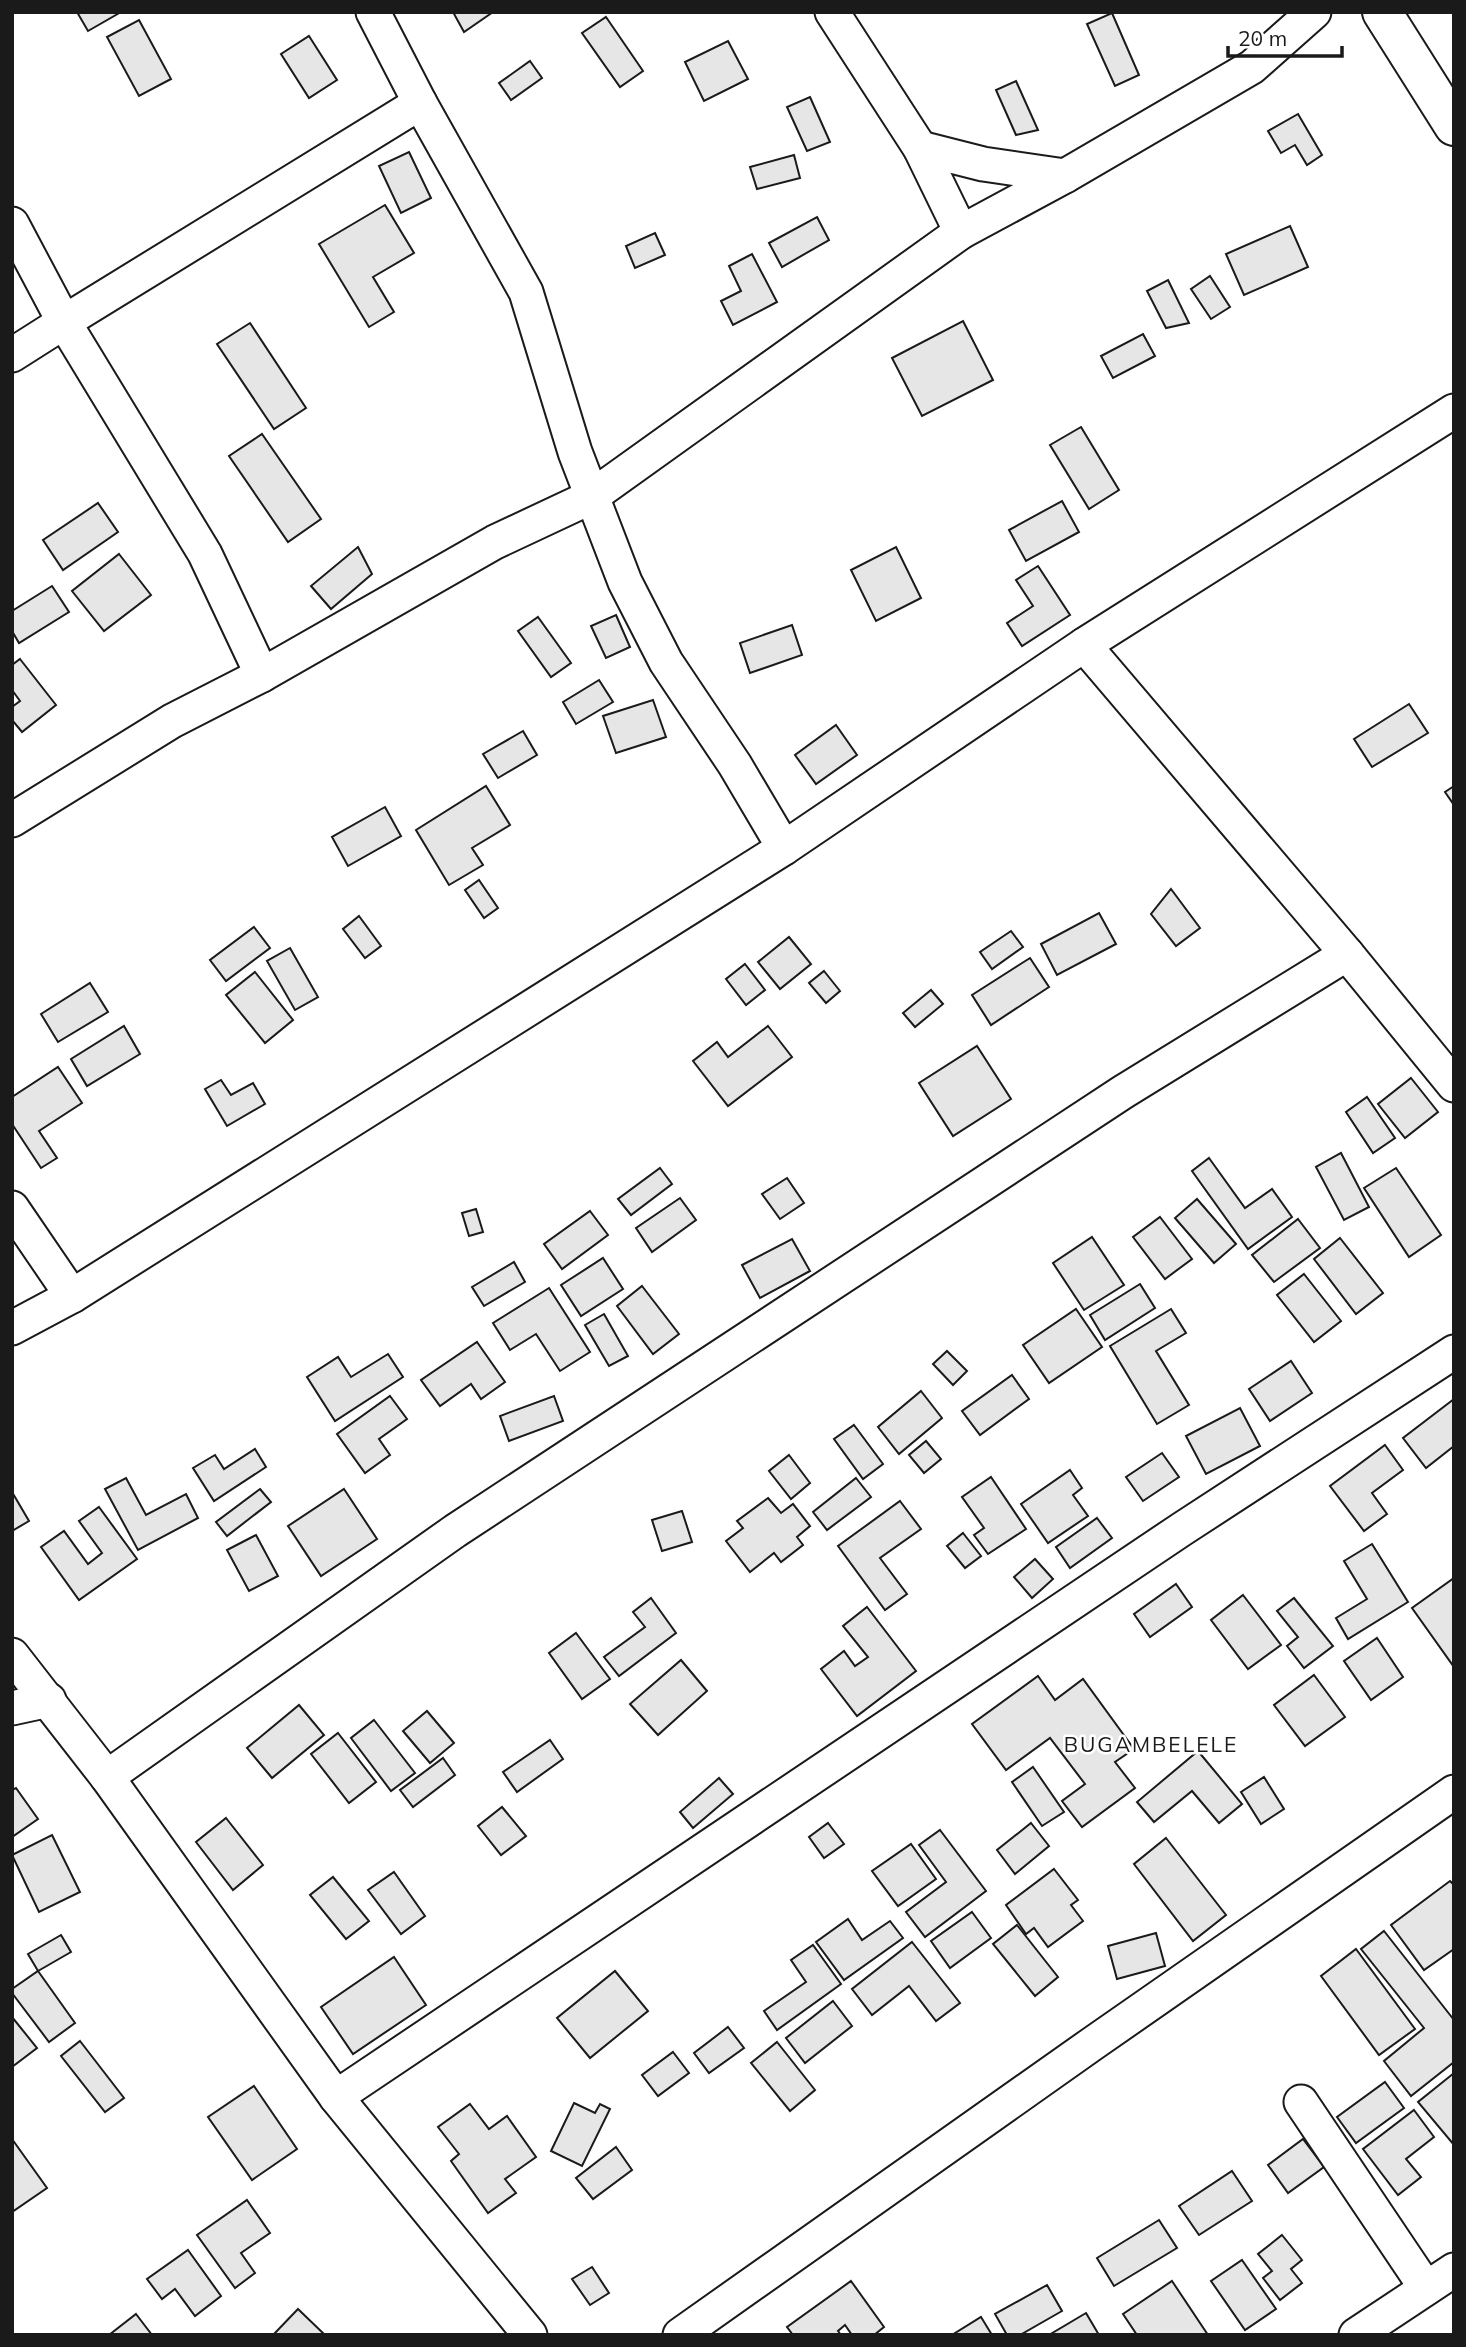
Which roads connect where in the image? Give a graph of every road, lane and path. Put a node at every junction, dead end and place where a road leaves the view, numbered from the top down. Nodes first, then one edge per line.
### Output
1 (373, 12) edge
2 (832, 12) edge
3 (1314, 12) edge
4 (1382, 12) edge
5 (420, 103) junction
6 (1454, 127) edge
7 (920, 148) junction
8 (1065, 176) junction
9 (12, 224) edge
10 (961, 232) junction
11 (64, 322) junction
12 (12, 355) edge
13 (1454, 411) edge
14 (591, 497) junction
15 (1084, 645) junction
16 (262, 675) junction
17 (12, 820) edge
18 (784, 848) junction
19 (1347, 954) junction
20 (1454, 1085) edge
21 (12, 1208) edge
22 (72, 1296) junction
23 (12, 1328) edge
24 (1454, 1352) edge
25 (12, 1655) edge
26 (49, 1700) junction
27 (12, 1708) edge
28 (107, 1776) junction
29 (1454, 1792) edge
30 (335, 2098) junction
31 (1301, 2102) dead end
32 (1440, 2279) edge
33 (530, 2335) edge
34 (680, 2335) edge
35 (1356, 2335) edge

1 - 5 street
2 - 7 street
3 - 8 street
4 - 6 street
5 - 11 street
5 - 14 street
7 - 8 street
7 - 10 street
8 - 10 street
9 - 11 street
10 - 14 street
11 - 12 street
11 - 16 street
13 - 15 street
14 - 16 street
14 - 18 street
15 - 18 street
15 - 19 street
16 - 17 street
18 - 22 street
19 - 20 street
19 - 28 street
21 - 22 street
22 - 23 street
24 - 30 street
25 - 26 street
26 - 27 street
26 - 28 street
28 - 30 street
29 - 34 street
30 - 33 street
31 - 32 street
32 - 35 street

